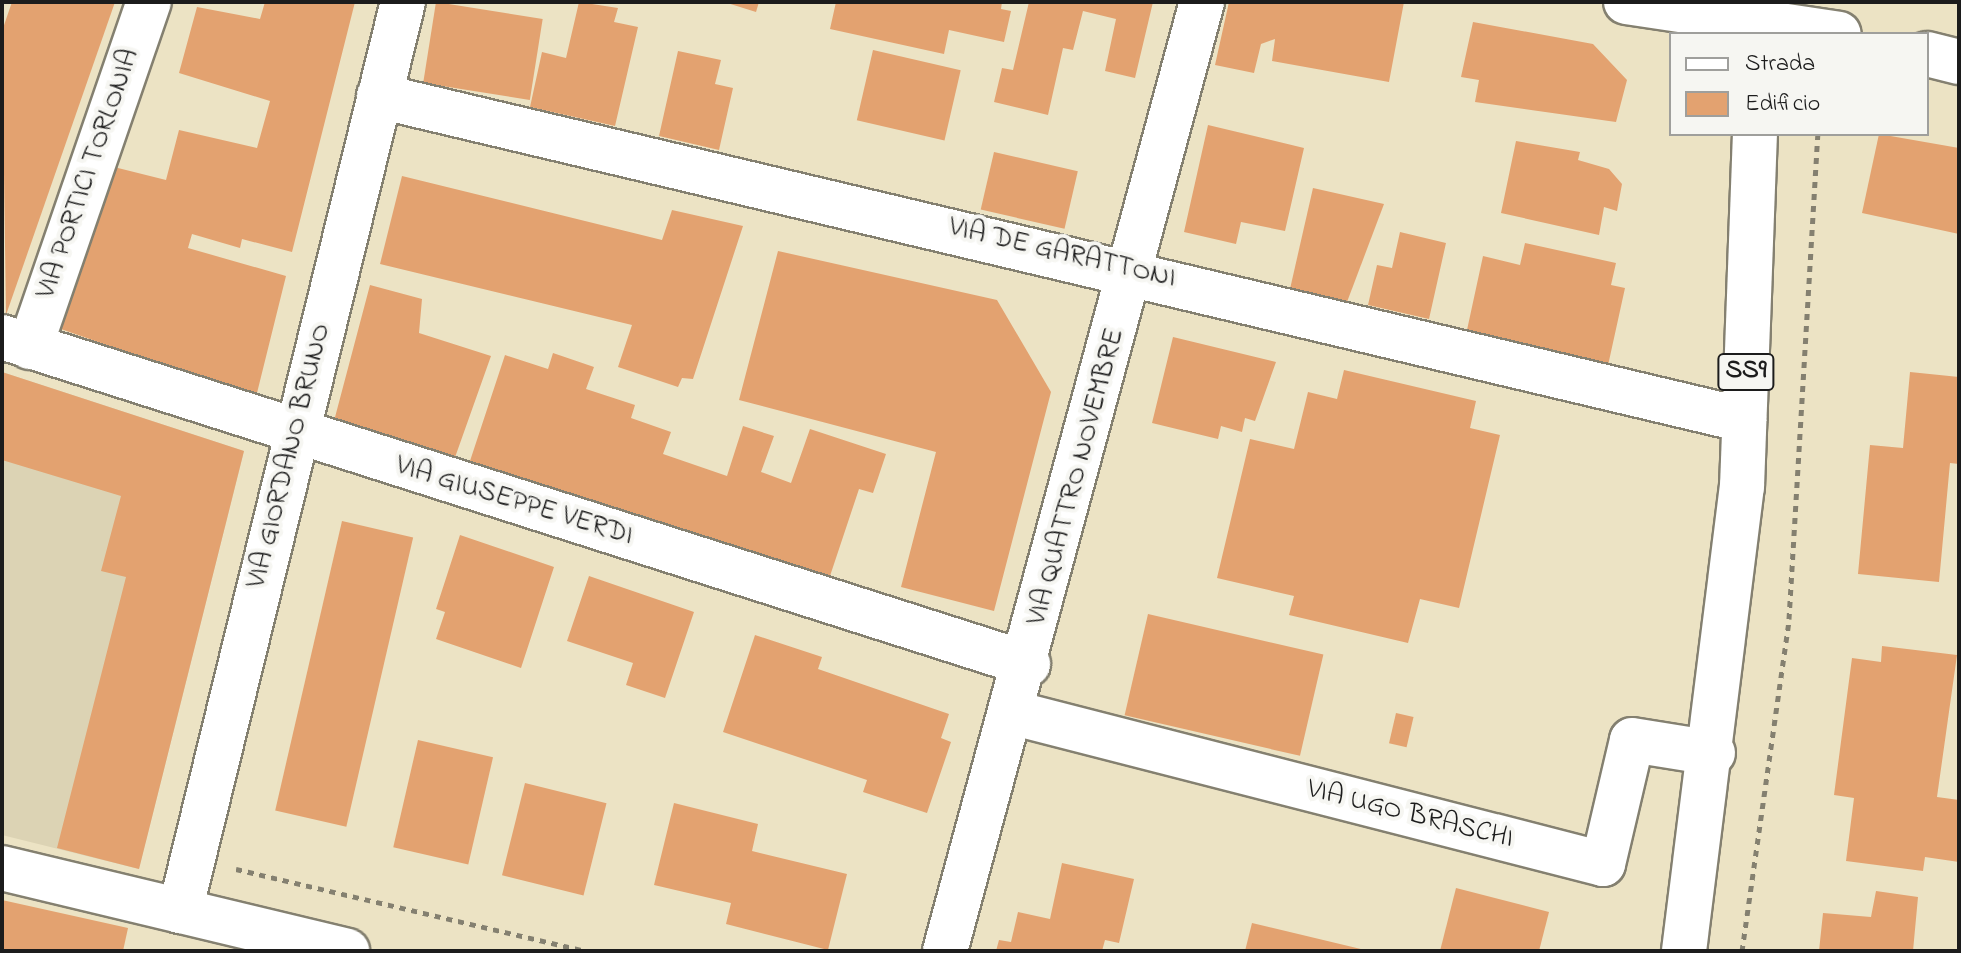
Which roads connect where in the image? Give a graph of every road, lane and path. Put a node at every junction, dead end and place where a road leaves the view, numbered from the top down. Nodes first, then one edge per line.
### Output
1 (149, 2) edge
2 (403, 2) edge
3 (1202, 2) edge
4 (1626, 2) edge
5 (1759, 18) edge
6 (1829, 32) edge
7 (1929, 54) edge
8 (1959, 62) edge
9 (379, 96) junction
10 (1755, 136) edge
11 (1818, 136) edge
12 (1131, 270) junction
13 (16, 342) edge
14 (1744, 420) junction
15 (295, 433) junction
16 (1028, 664) junction
17 (1014, 713) junction
18 (1713, 753) junction
19 (230, 867) dead end
20 (2, 868) edge
21 (180, 911) junction
22 (347, 951) edge
23 (585, 951) edge
24 (945, 951) edge
25 (1684, 951) edge
26 (1742, 951) edge

1 - 13 street, VIA PORTICI TORLONIA
2 - 9 street, VIA GIORDANO BRUNO
3 - 12 street, VIA QUATTRO NOVEMBRE
4 - 5 street
5 - 6 street
7 - 8 street
9 - 12 street, VIA DE GARATTONI
9 - 15 street, VIA GIORDANO BRUNO
10 - 14 street, SS9
11 - 26 path
12 - 14 street, VIA DE GARATTONI
12 - 16 street, VIA QUATTRO NOVEMBRE
13 - 15 street, VIA GIUSEPPE VERDI
14 - 18 street, SS9
15 - 16 street, VIA GIUSEPPE VERDI
15 - 21 street, VIA GIORDANO BRUNO
16 - 17 street, VIA QUATTRO NOVEMBRE
17 - 18 street, VIA UGO BRASCHI
17 - 24 street, VIA QUATTRO NOVEMBRE
18 - 25 street, SS9
19 - 23 path
20 - 21 street
21 - 22 street

